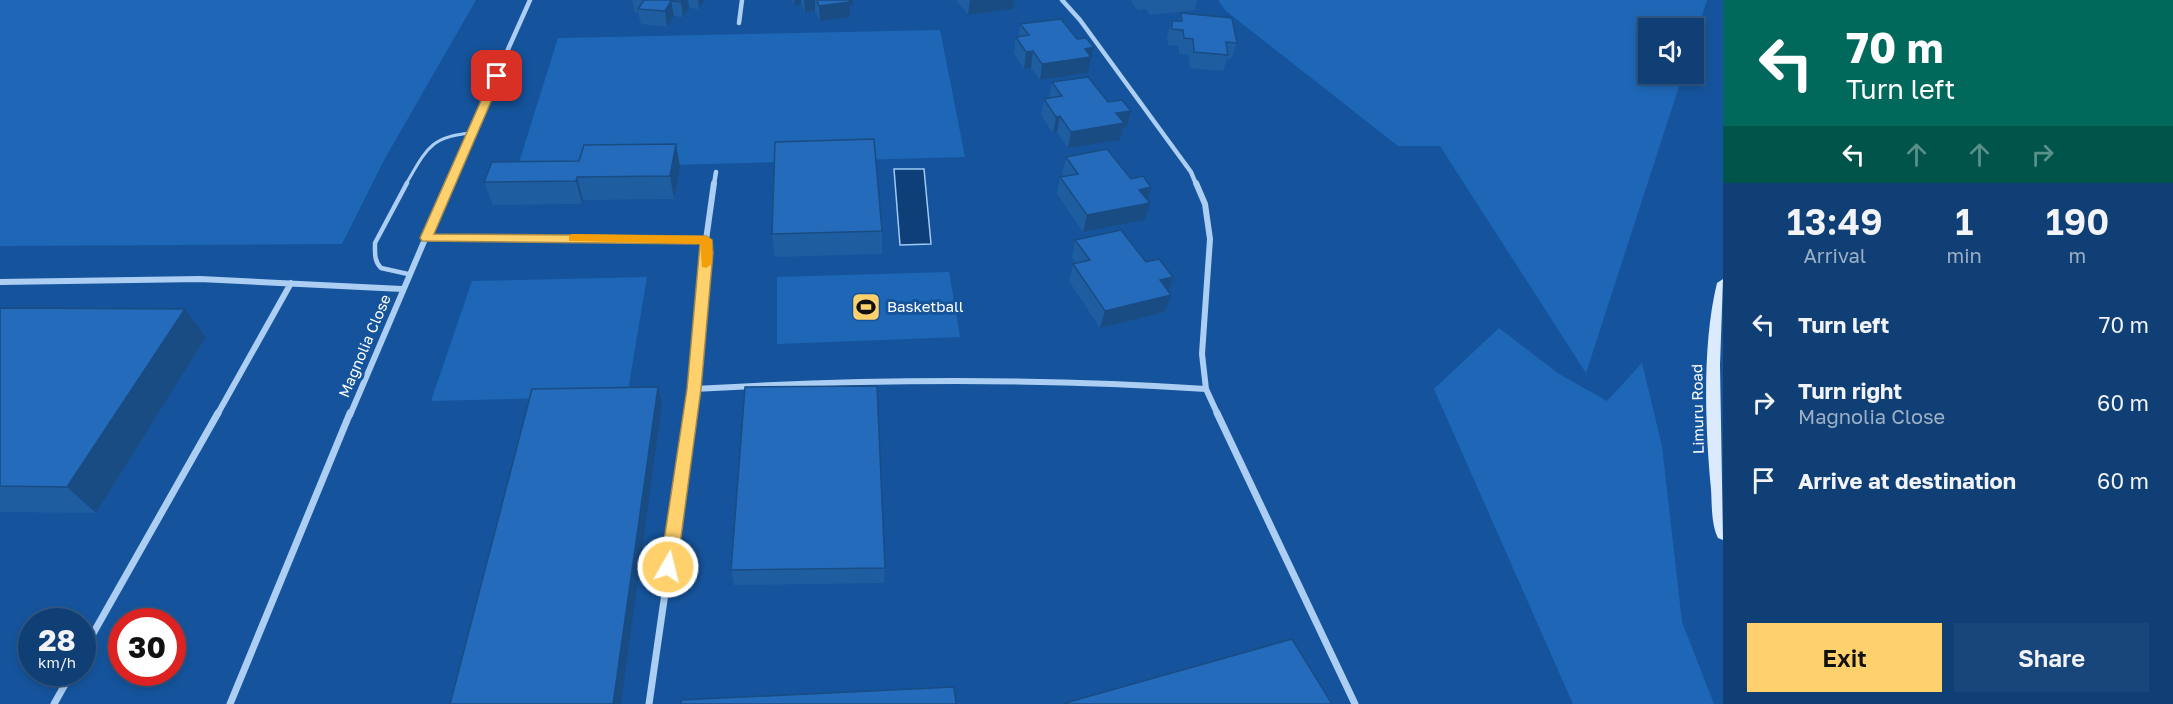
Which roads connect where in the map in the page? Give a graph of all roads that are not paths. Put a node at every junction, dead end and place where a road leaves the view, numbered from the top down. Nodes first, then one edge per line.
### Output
1 (530, 0) edge
2 (742, 0) edge
3 (1062, 0) edge
4 (740, 23) dead end
5 (472, 133) junction
6 (716, 172) dead end
7 (426, 238) junction
8 (706, 240) junction
9 (408, 273) junction
10 (0, 282) edge
11 (291, 283) junction
12 (1723, 283) edge
13 (402, 289) junction
14 (694, 389) junction
15 (1206, 389) junction
16 (1723, 534) edge
17 (96, 628) edge
18 (64, 686) edge
19 (54, 704) edge
20 (230, 704) edge
21 (649, 704) edge
22 (1355, 704) edge

1 - 5 street, Magnolia Close
2 - 4 street
3 - 15 street
5 - 7 street, Magnolia Close
5 - 9 lane
6 - 8 street
7 - 8 street
7 - 9 street, Magnolia Close
8 - 14 street
9 - 13 street, Magnolia Close
10 - 11 street
11 - 13 street
11 - 17 street
12 - 16 main road, Limuru Road
13 - 20 street, Magnolia Close
14 - 15 street
14 - 21 street
15 - 22 street
18 - 19 street

